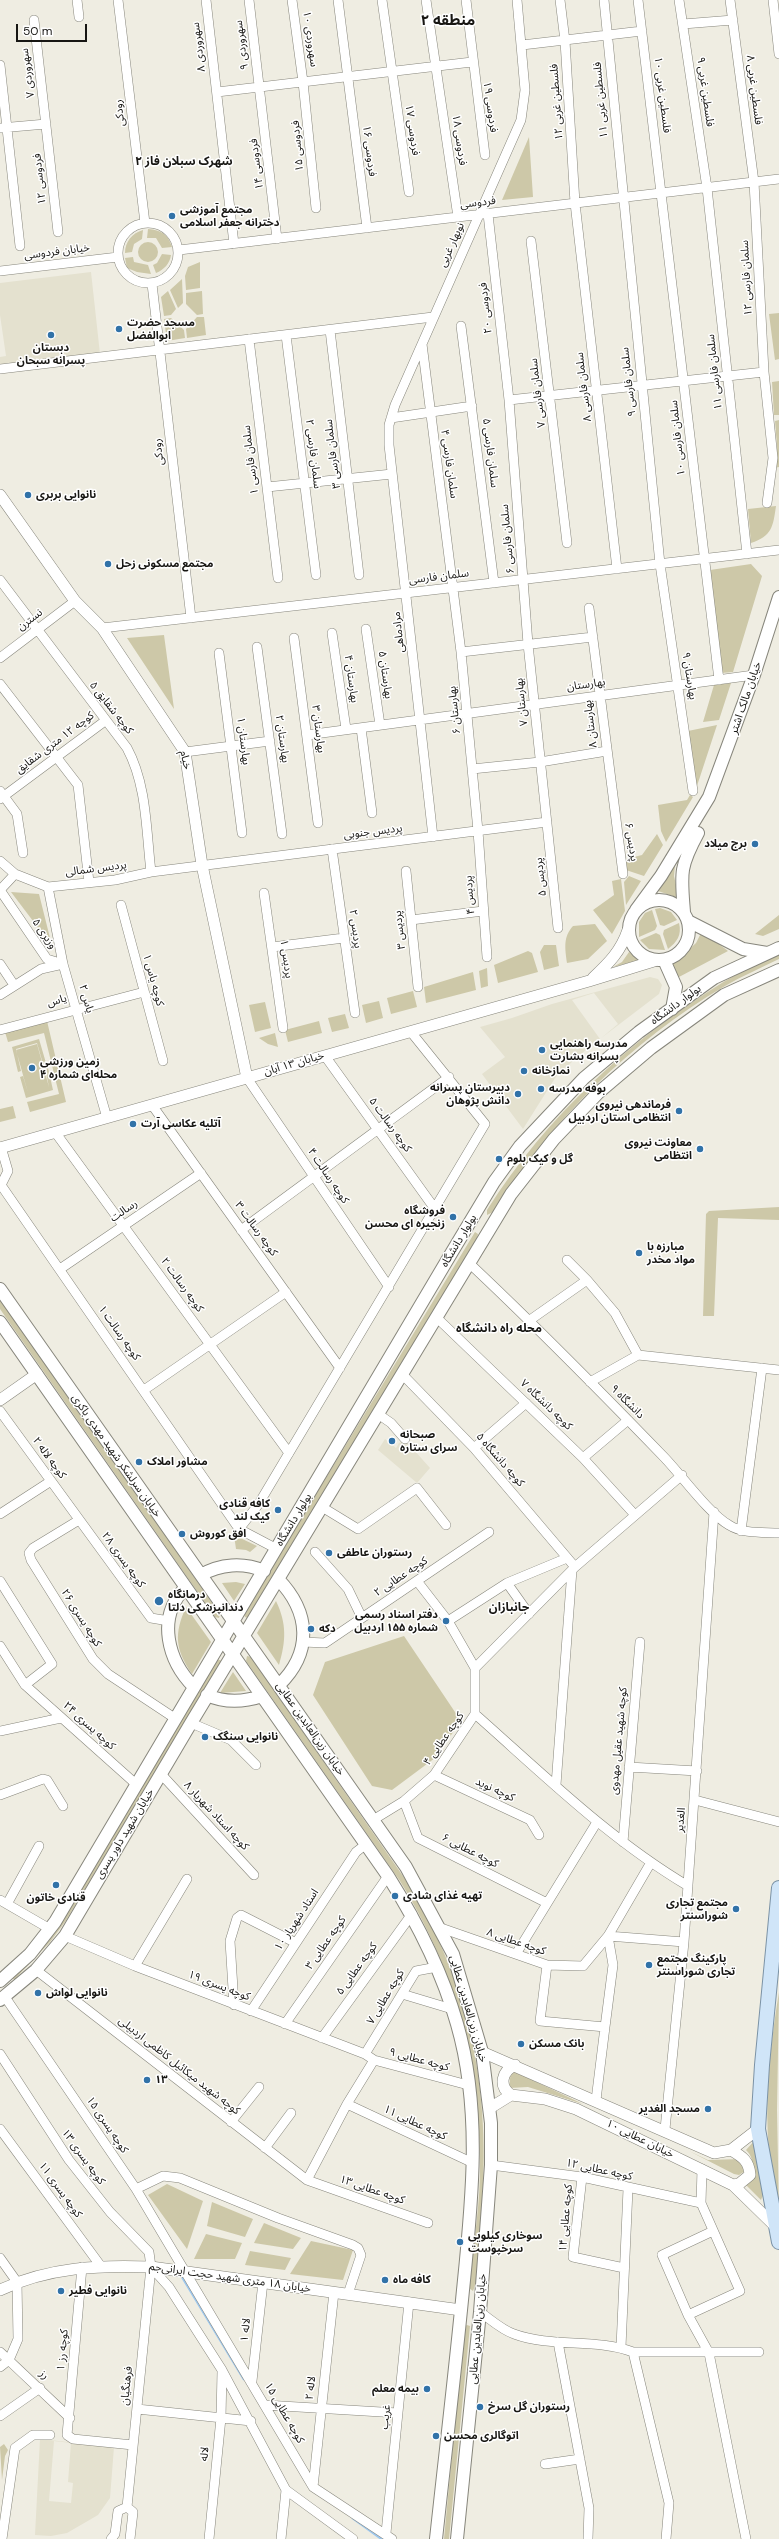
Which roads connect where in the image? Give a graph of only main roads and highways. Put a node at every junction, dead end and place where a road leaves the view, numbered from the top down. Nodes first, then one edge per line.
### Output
1 (779, 597) edge
2 (709, 797) junction
3 (636, 910) junction
4 (686, 917) junction
5 (779, 948) edge
6 (767, 953) junction
7 (659, 960) junction
8 (779, 970) edge
9 (672, 1009) junction
10 (469, 1224) junction
11 (486, 1234) junction
12 (0, 1289) edge
13 (0, 1322) edge
14 (264, 1571) junction
15 (201, 1575) junction
16 (278, 1579) junction
17 (185, 1588) junction
18 (234, 1622) junction
19 (244, 1636) junction
20 (222, 1640) junction
21 (232, 1654) junction
22 (279, 1685) junction
23 (194, 1687) junction
24 (207, 1695) junction
25 (262, 1696) junction
26 (779, 1888) edge
27 (0, 1981) edge
28 (2, 1996) edge
29 (779, 2242) edge
30 (462, 2310) junction
31 (480, 2312) junction
32 (436, 2539) edge
33 (457, 2539) edge

1 - 2 main road, خیابان مالک اشتر
2 - 3 main road, خیابان مالک اشتر
2 - 4 main road, خیابان مالک اشتر
3 - 4 main road
3 - 7 main road
4 - 6 main road
4 - 7 main road
5 - 6 main road, بولوار دانشگاه
6 - 9 main road, بولوار دانشگاه
7 - 9 main road
8 - 11 main road, بولوار دانشگاه
9 - 10 main road, بولوار دانشگاه
10 - 11 main road
10 - 14 main road, بولوار دانشگاه
11 - 16 main road, بولوار دانشگاه
12 - 15 main road, خیابان سرلشکر شهید مهدی باکری
13 - 17 main road, خیابان سرلشکر شهید مهدی باکری
14 - 15 main road
14 - 18 main road, بولوار دانشگاه
15 - 18 main road, خیابان سرلشکر شهید مهدی باکری
16 - 19 main road, بولوار دانشگاه
16 - 22 main road
17 - 20 main road, خیابان سرلشکر شهید مهدی باکری
17 - 23 main road
18 - 19 main road, خیابان زین‌العابدین عطایی
18 - 20 main road, بولوار دانشگاه
19 - 21 main road, بولوار دانشگاه
19 - 22 main road, خیابان زین‌العابدین عطایی
20 - 21 main road, خیابان زین‌العابدین عطایی
20 - 23 main road, خیابان شهید داور یسری
21 - 24 main road, خیابان شهید داور یسری
21 - 25 main road, خیابان زین‌العابدین عطایی
22 - 31 main road, خیابان زین‌العابدین عطایی
23 - 27 main road, خیابان شهید داور یسری
24 - 25 main road
24 - 28 main road, خیابان شهید داور یسری
25 - 30 main road, خیابان زین‌العابدین عطایی
26 - 29 main road
30 - 31 main road
30 - 32 main road, خیابان زین‌العابدین عطایی
31 - 33 main road, خیابان زین‌العابدین عطایی

